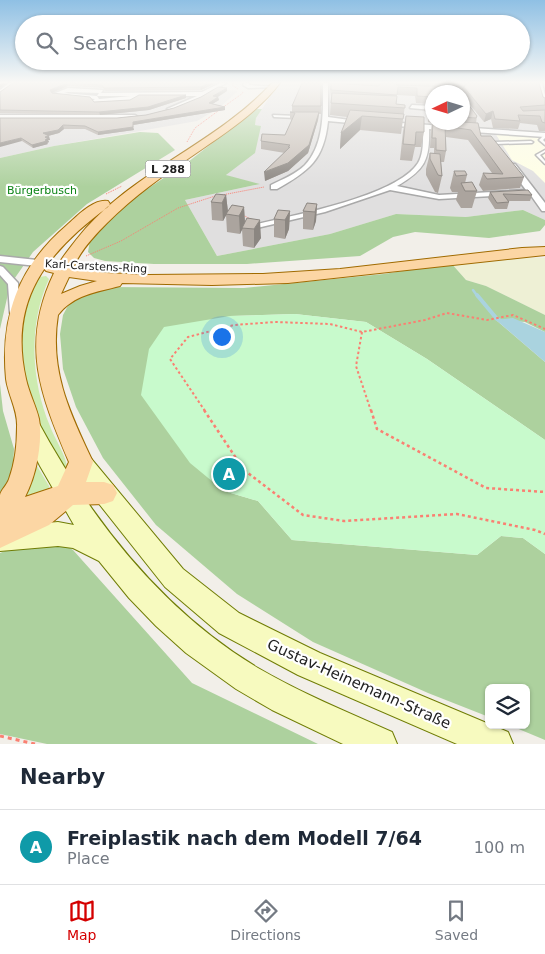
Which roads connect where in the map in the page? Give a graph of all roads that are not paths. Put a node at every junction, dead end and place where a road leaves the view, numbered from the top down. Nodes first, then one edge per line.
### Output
1 (230, 118) edge
2 (240, 118) edge
3 (326, 118) joint
4 (371, 123) edge
5 (380, 123) edge
6 (481, 124) dead end
7 (425, 127) edge
8 (426, 130) edge
9 (470, 130) edge
10 (485, 131) junction
11 (545, 136) edge
12 (531, 142) dead end
13 (495, 143) junction
14 (545, 144) edge
15 (500, 150) edge
16 (545, 151) edge
17 (507, 159) edge
18 (545, 163) edge
19 (274, 187) road end
20 (389, 187) junction
21 (532, 192) junction
22 (545, 209) edge
23 (260, 226) edge
24 (545, 244) edge
25 (82, 250) junction
26 (545, 251) edge
27 (0, 260) edge
28 (37, 263) junction
29 (64, 268) junction
30 (110, 268) junction
31 (0, 269) edge
32 (142, 279) junction
33 (15, 313) junction
34 (47, 318) junction
35 (28, 423) junction
36 (81, 462) junction
37 (104, 493) junction
38 (66, 495) junction
39 (0, 513) edge
40 (0, 521) edge
41 (0, 538) edge
42 (107, 552) junction
43 (380, 744) edge
44 (496, 744) edge

1 - 28 main road, L 288
2 - 25 main road, L 288
3 - 4 street
3 - 19 street
5 - 7 street
6 - 10 street
8 - 20 street
9 - 10 street
10 - 11 street
10 - 13 street
11 - 14 lane
12 - 13 lane
13 - 15 street
16 - 18 lane
17 - 21 street
20 - 21 street
20 - 23 street
21 - 22 street
24 - 30 main road, Karl-Carstens-Ring
25 - 29 main road, L 288
25 - 30 main road
26 - 32 main road, Karl-Carstens-Ring
27 - 28 street
28 - 29 main road, Karl-Carstens-Ring
28 - 33 main road, L 288
29 - 30 main road, Karl-Carstens-Ring
29 - 32 main road, Karl-Carstens-Ring
29 - 34 main road, Gustav-Heinemann-Straße / L 288
31 - 33 street
32 - 34 main road
33 - 35 main road, L 288
34 - 36 main road, Gustav-Heinemann-Straße / L 288
35 - 38 main road, L 288
35 - 39 main road, L 288
36 - 37 main road, Gustav-Heinemann-Straße
36 - 38 main road
37 - 38 main road
37 - 44 main road, Gustav-Heinemann-Straße
38 - 40 main road
38 - 41 main road
38 - 42 main road
41 - 42 main road
42 - 43 main road

